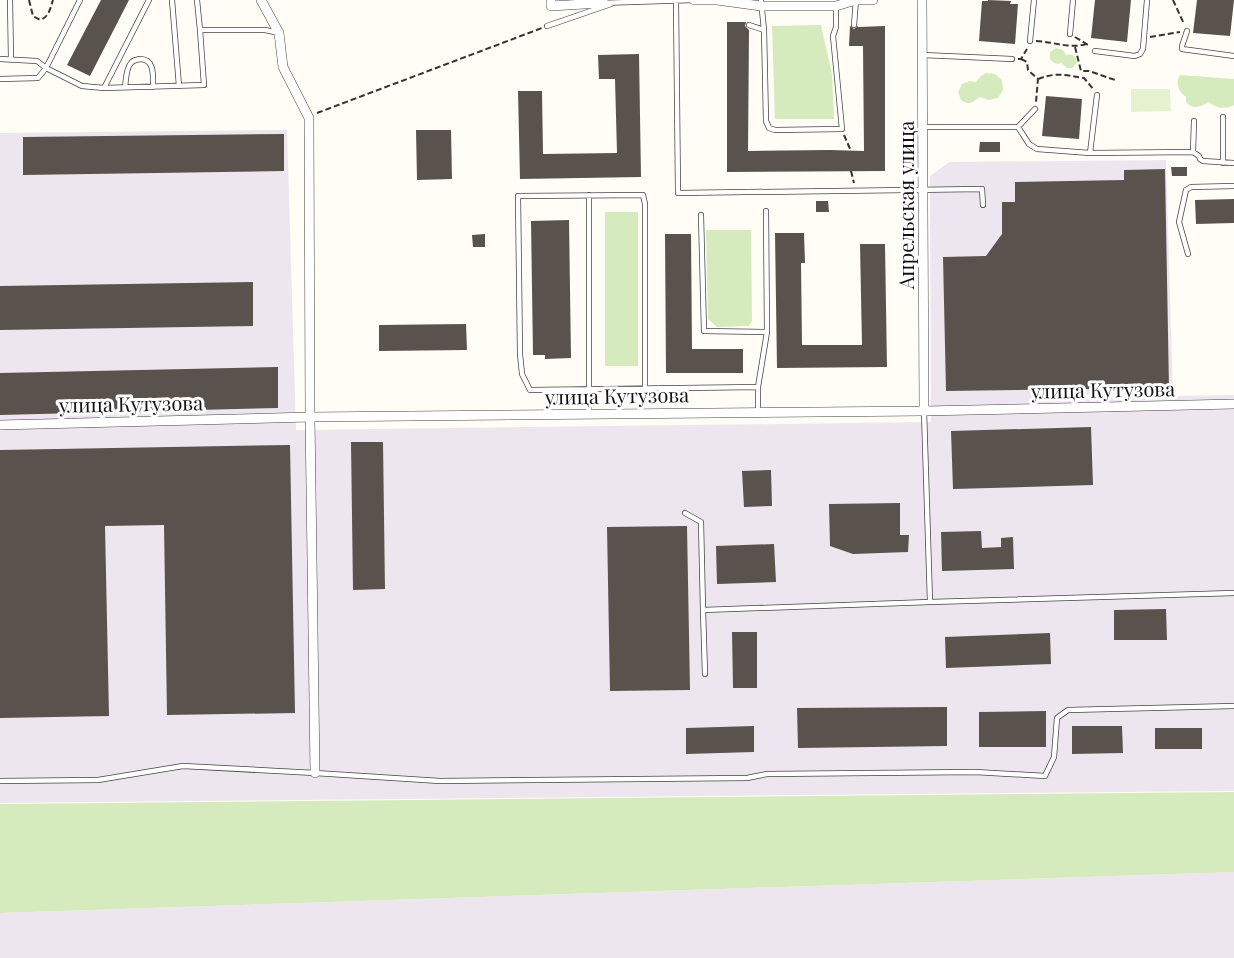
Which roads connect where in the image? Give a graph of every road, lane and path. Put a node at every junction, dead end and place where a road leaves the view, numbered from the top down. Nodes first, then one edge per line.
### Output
1 (10, 0) edge
2 (28, 0) edge
3 (53, 0) edge
4 (80, 0) edge
5 (148, 0) edge
6 (172, 0) edge
7 (197, 0) edge
8 (261, 0) edge
9 (551, 0) edge
10 (694, 0) edge
11 (856, 0) edge
12 (873, 0) edge
13 (922, 0) edge
14 (1034, 0) edge
15 (1073, 0) edge
16 (1147, 0) edge
17 (1173, 0) edge
18 (602, 1) edge
19 (676, 1) edge
20 (618, 2) junction
21 (760, 3) edge
22 (836, 6) junction
23 (749, 25) dead end
24 (854, 25) dead end
25 (547, 26) joint
26 (200, 30) junction
27 (764, 30) junction
28 (1187, 31) junction
29 (279, 33) junction
30 (1070, 34) joint
31 (1144, 38) junction
32 (1030, 41) junction
33 (1087, 44) junction
34 (1075, 47) junction
35 (1095, 51) joint
36 (923, 56) junction
37 (1234, 56) edge
38 (0, 59) edge
39 (11, 59) junction
40 (1012, 59) joint
41 (1021, 59) junction
42 (46, 68) junction
43 (1089, 71) junction
44 (0, 78) edge
45 (1084, 78) junction
46 (1038, 79) junction
47 (1115, 80) dead end
48 (179, 86) junction
49 (125, 87) junction
50 (153, 87) junction
51 (104, 88) junction
52 (1097, 95) joint
53 (1035, 109) joint
54 (1223, 117) dead end
55 (309, 118) junction
56 (1194, 121) dead end
57 (923, 127) junction
58 (1018, 127) junction
59 (842, 129) junction
60 (851, 151) dead end
61 (1193, 152) junction
62 (1090, 153) junction
63 (1223, 163) junction
64 (1234, 163) edge
65 (851, 171) dead end
66 (1234, 186) edge
67 (855, 190) junction
68 (922, 190) junction
69 (589, 195) junction
70 (983, 205) dead end
71 (766, 211) dead end
72 (701, 216) dead end
73 (1188, 254) dead end
74 (767, 332) junction
75 (758, 387) junction
76 (645, 389) junction
77 (588, 390) junction
78 (1234, 404) edge
79 (758, 411) junction
80 (924, 411) junction
81 (589, 413) junction
82 (310, 417) junction
83 (0, 425) edge
84 (685, 513) dead end
85 (1234, 593) edge
86 (930, 602) junction
87 (703, 610) junction
88 (705, 674) dead end
89 (1234, 706) edge
90 (315, 773) junction
91 (0, 781) edge

1 - 39 lane
2 - 3 path
4 - 42 lane
5 - 51 lane
6 - 48 lane
7 - 26 lane
8 - 29 street
9 - 18 street
10 - 19 lane
10 - 21 street
11 - 12 street
11 - 22 street
11 - 24 lane
13 - 36 street, Апрельская улица
14 - 32 lane
15 - 30 lane
16 - 31 lane
17 - 28 path
18 - 20 lane
19 - 20 lane
19 - 67 lane
20 - 25 lane
21 - 22 street
21 - 27 lane
22 - 59 lane
23 - 27 lane
25 - 55 path
26 - 29 lane
26 - 48 lane
27 - 59 lane
28 - 31 path
28 - 37 lane
29 - 55 street
30 - 33 path
31 - 35 lane
32 - 34 path
32 - 41 path
33 - 34 path
33 - 35 path
34 - 43 path
36 - 40 lane
36 - 57 street, Апрельская улица
38 - 39 lane
39 - 42 lane
40 - 41 path
41 - 46 path
42 - 44 lane
42 - 51 lane
43 - 45 path
43 - 47 path
45 - 46 path
45 - 52 path
46 - 53 path
48 - 50 lane
49 - 50 lane
49 - 50 lane
49 - 51 lane
52 - 62 lane
53 - 58 lane
54 - 63 lane
55 - 82 street
56 - 61 lane
57 - 58 lane
57 - 68 street, Апрельская улица
58 - 62 lane
59 - 60 path
61 - 62 lane
61 - 63 lane
63 - 64 lane
65 - 67 path
66 - 73 lane
67 - 68 lane
68 - 70 lane
68 - 80 street, Апрельская улица
69 - 76 lane
69 - 77 lane
69 - 77 lane
71 - 74 lane
72 - 74 lane
74 - 75 lane
75 - 76 lane
75 - 79 lane
76 - 77 lane
77 - 81 lane
78 - 80 street, улица Кутузова
79 - 80 street, улица Кутузова
79 - 81 street, улица Кутузова
80 - 86 lane
81 - 82 street, улица Кутузова
82 - 83 street, улица Кутузова
82 - 90 street
84 - 87 lane
85 - 86 lane
86 - 87 lane
87 - 88 lane
89 - 90 lane
90 - 91 lane

